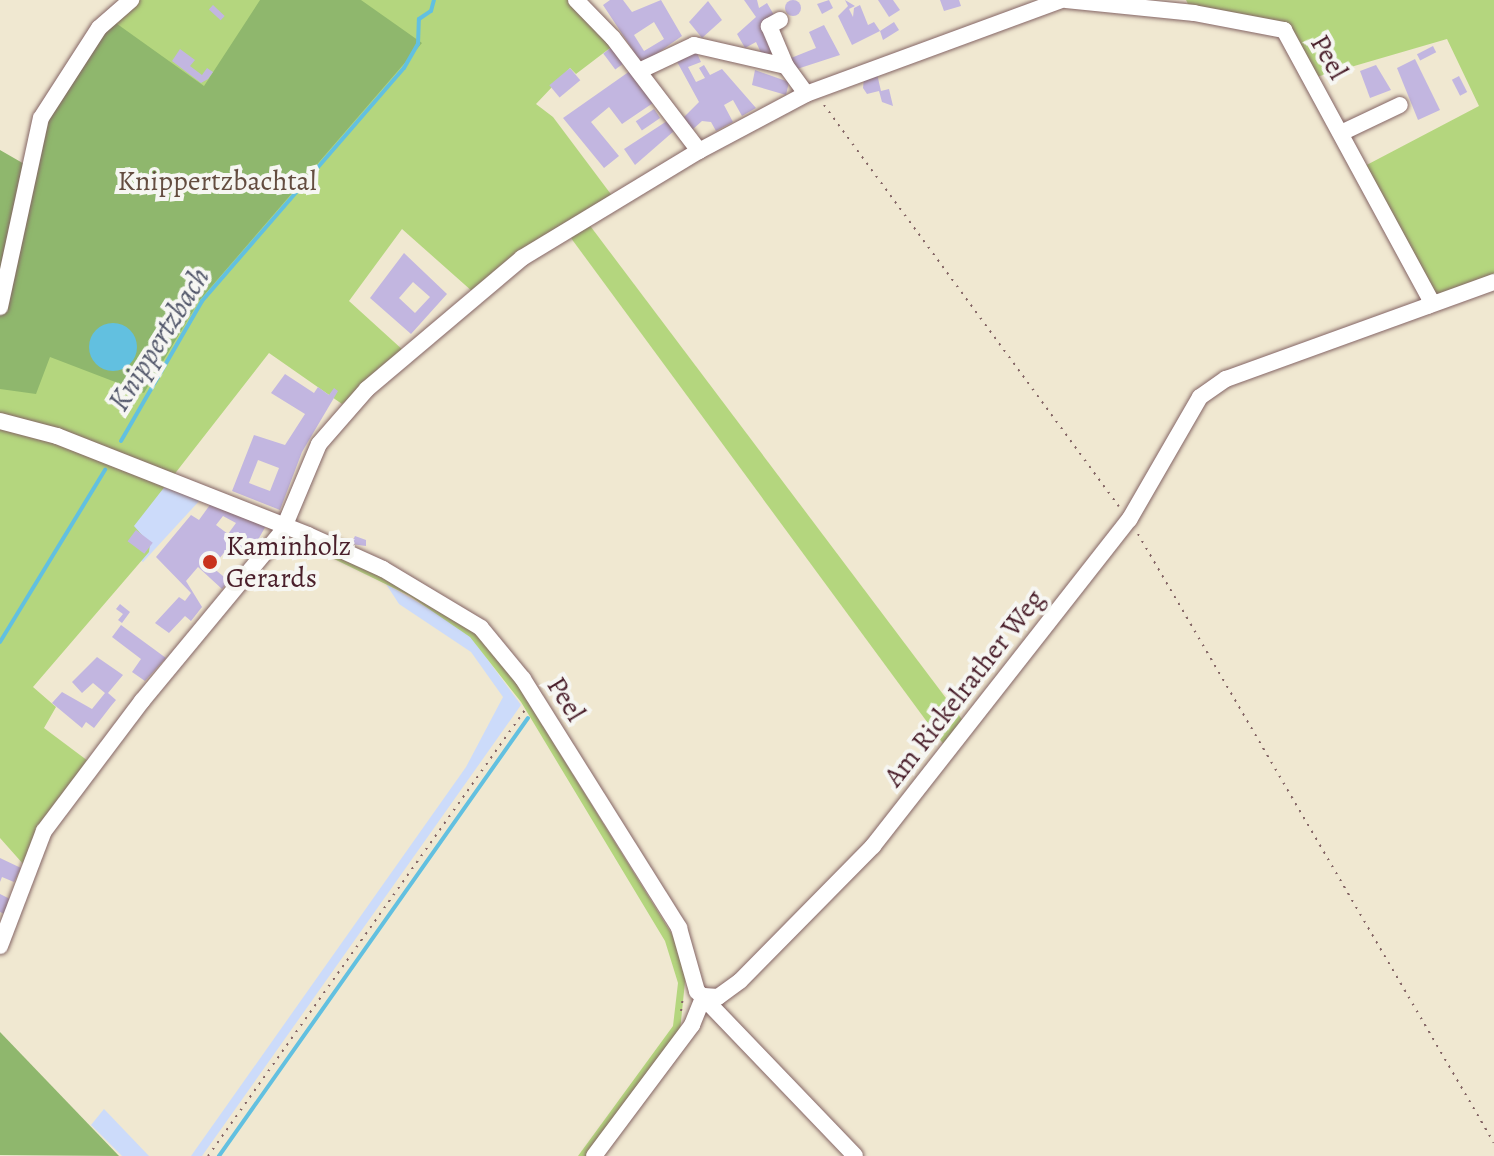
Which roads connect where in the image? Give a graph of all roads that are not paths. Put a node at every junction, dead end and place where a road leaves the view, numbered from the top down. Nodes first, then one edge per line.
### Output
1 (131, 0) edge
2 (576, 0) edge
3 (1064, 0) edge
4 (780, 20) dead end
5 (786, 66) junction
6 (639, 71) junction
7 (810, 92) junction
8 (1400, 105) dead end
9 (1341, 133) junction
10 (699, 151) junction
11 (1494, 282) edge
12 (0, 307) edge
13 (1420, 309) junction
14 (0, 421) edge
15 (284, 526) junction
16 (0, 946) edge
17 (704, 996) junction
18 (594, 1156) edge
19 (855, 1156) edge

1 - 12 street
2 - 6 street
3 - 7 street, Peel
3 - 9 street, Peel
4 - 5 street
5 - 6 street
5 - 7 street
6 - 10 street
7 - 10 street, Peel
8 - 9 street
9 - 13 street, Peel
10 - 15 street, Peel
11 - 13 street
13 - 17 street, Am Rickelrather Weg
14 - 15 street, Peel
15 - 16 street, Peel
15 - 17 street, Peel
17 - 18 street
17 - 19 street, Peel

